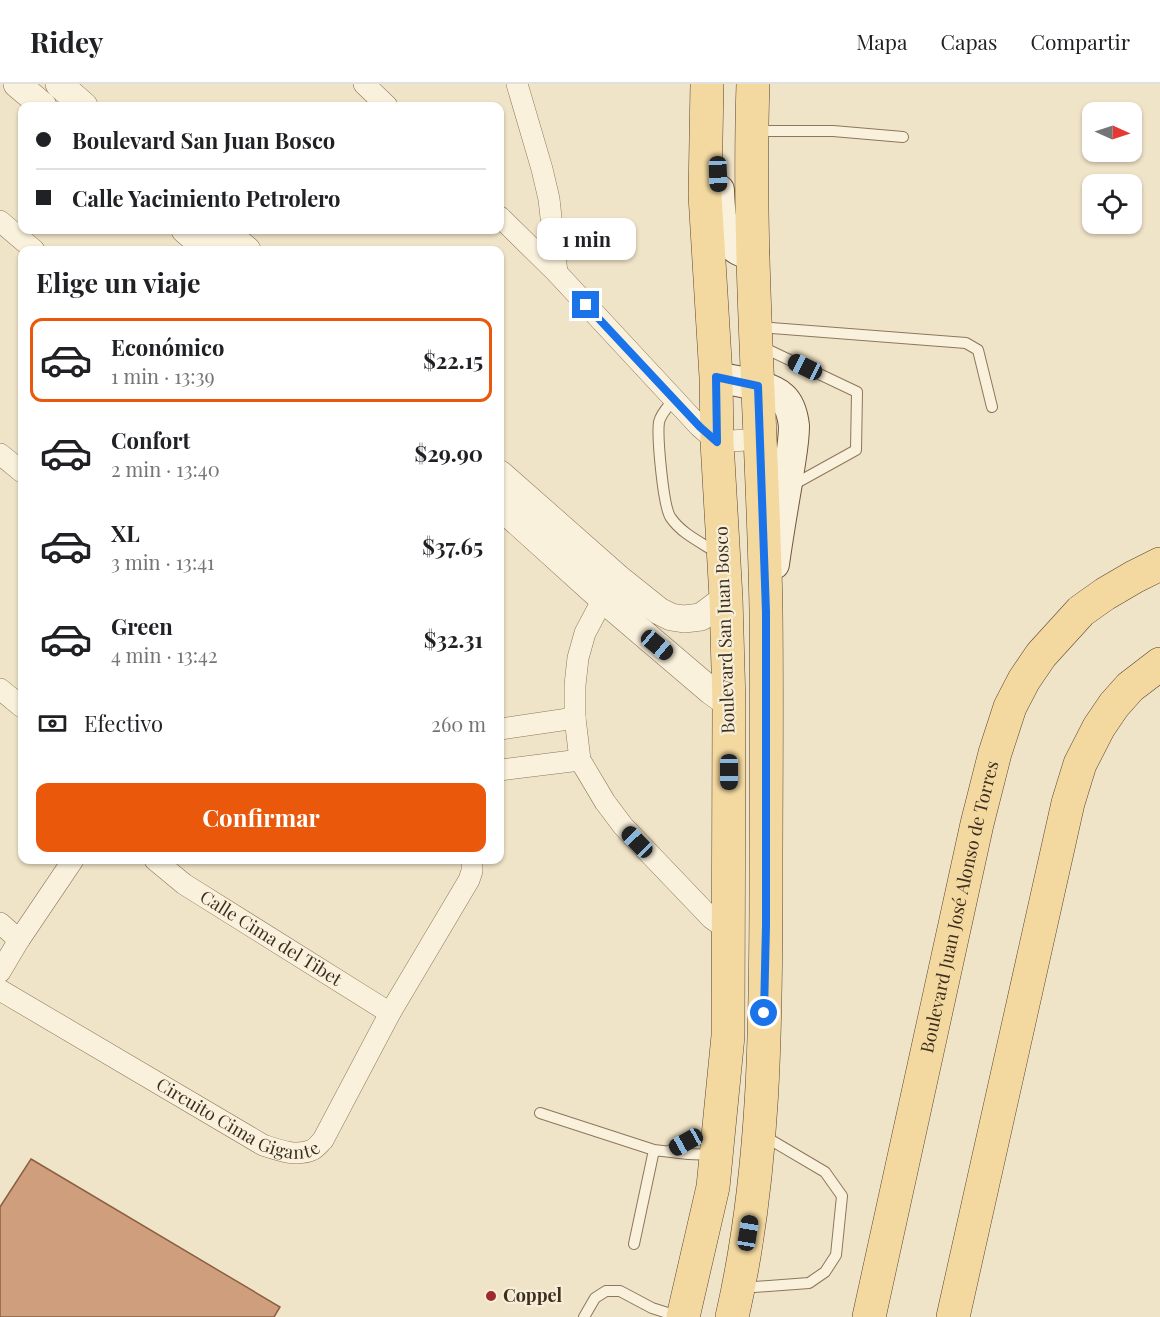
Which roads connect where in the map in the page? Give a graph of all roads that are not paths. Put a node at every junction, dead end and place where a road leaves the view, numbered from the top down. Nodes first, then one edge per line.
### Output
1 (17, 84) edge
2 (59, 84) edge
3 (364, 84) edge
4 (517, 84) edge
5 (753, 84) edge
6 (707, 95) edge
7 (38, 102) edge
8 (79, 102) edge
9 (383, 102) edge
10 (752, 130) junction
11 (903, 137) dead end
12 (0, 221) edge
13 (504, 221) edge
14 (190, 234) edge
15 (228, 234) edge
16 (29, 246) edge
17 (204, 246) edge
18 (242, 246) edge
19 (754, 254) junction
20 (557, 273) junction
21 (756, 336) junction
22 (716, 377) junction
23 (758, 386) junction
24 (674, 399) junction
25 (992, 407) dead end
26 (760, 439) junction
27 (717, 442) junction
28 (0, 454) edge
29 (18, 469) edge
30 (504, 478) edge
31 (786, 489) junction
32 (504, 509) edge
33 (723, 557) junction
34 (1160, 564) edge
35 (611, 589) junction
36 (726, 598) junction
37 (766, 612) junction
38 (1160, 664) edge
39 (0, 688) edge
40 (18, 704) edge
41 (729, 704) junction
42 (575, 718) junction
43 (504, 728) edge
44 (580, 760) junction
45 (504, 770) edge
46 (70, 864) edge
47 (161, 864) edge
48 (472, 864) edge
49 (0, 923) edge
50 (729, 931) junction
51 (19, 940) junction
52 (0, 972) edge
53 (0, 990) edge
54 (390, 1013) junction
55 (540, 1113) dead end
56 (759, 1133) junction
57 (718, 1145) junction
58 (654, 1150) junction
59 (669, 1151) junction
60 (634, 1244) dead end
61 (736, 1303) edge
62 (649, 1312) edge
63 (584, 1317) edge
64 (682, 1317) edge
65 (869, 1317) edge
66 (953, 1317) edge

1 - 7 street
2 - 8 street
3 - 9 street
4 - 20 street
5 - 10 main road, Boulevard San Juan Bosco
6 - 19 main road
6 - 22 main road, Boulevard San Juan Bosco
10 - 11 lane
10 - 19 main road, Boulevard San Juan Bosco
12 - 16 street
13 - 20 street
14 - 17 street
15 - 18 street
19 - 21 main road, Boulevard San Juan Bosco
20 - 24 street
21 - 23 main road, Boulevard San Juan Bosco
21 - 25 lane
21 - 31 lane
22 - 23 main road
22 - 27 main road, Boulevard San Juan Bosco
23 - 26 main road, Boulevard San Juan Bosco
23 - 31 main road
24 - 27 street
24 - 33 lane
26 - 27 street
26 - 37 main road, Boulevard San Juan Bosco
27 - 33 main road, Boulevard San Juan Bosco
28 - 29 street
30 - 35 street
31 - 37 main road
32 - 35 street
33 - 36 main road, Boulevard San Juan Bosco
34 - 65 main road, Boulevard Juan José Alonso de Torres
35 - 36 street
35 - 41 street
35 - 42 street
36 - 41 main road, Boulevard San Juan Bosco
37 - 56 main road, Boulevard San Juan Bosco
38 - 66 main road
39 - 40 street
41 - 50 main road, Boulevard San Juan Bosco
42 - 43 street
42 - 44 street
44 - 45 street
44 - 50 street
46 - 51 street
47 - 54 street, Calle Cima del Tibet
48 - 54 street, Circuito Cima Gigante
49 - 51 street
50 - 57 main road, Boulevard San Juan Bosco
51 - 52 street
53 - 54 street, Circuito Cima Gigante
55 - 58 lane
56 - 61 main road, Boulevard San Juan Bosco
56 - 61 lane
57 - 59 lane
57 - 59 lane
57 - 64 main road, Boulevard San Juan Bosco
58 - 59 lane
58 - 60 lane
62 - 63 lane
62 - 64 lane

